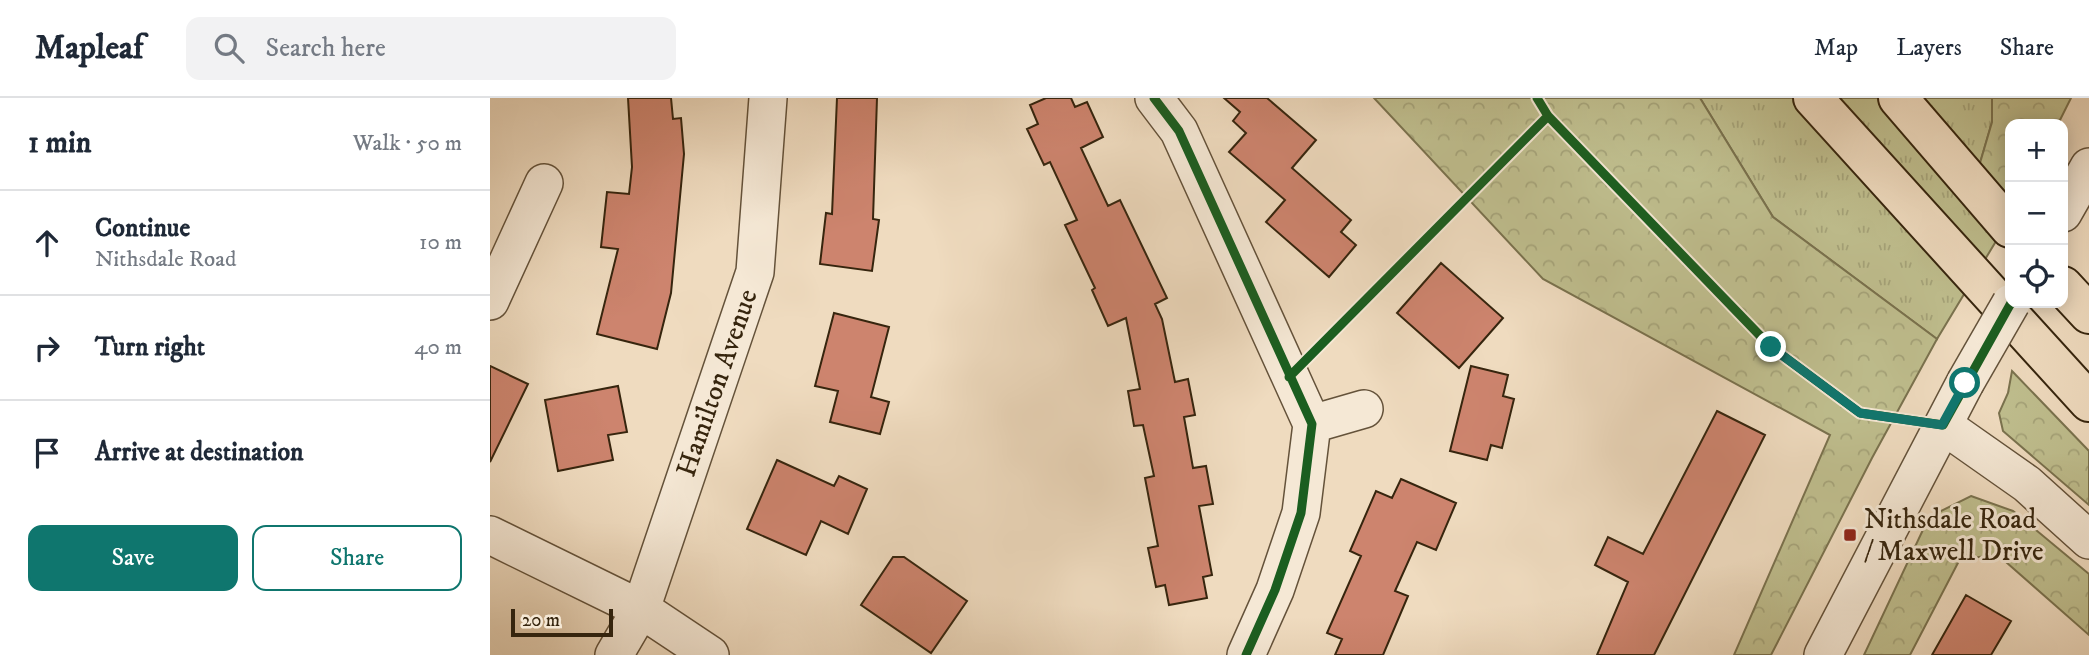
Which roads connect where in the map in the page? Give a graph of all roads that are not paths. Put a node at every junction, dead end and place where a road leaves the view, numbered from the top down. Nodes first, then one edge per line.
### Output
1 (768, 98) edge
2 (1154, 98) edge
3 (1813, 98) edge
4 (1898, 98) edge
5 (2089, 167) edge
6 (544, 183) dead end
7 (2068, 204) edge
8 (2005, 222) edge
9 (2068, 291) edge
10 (490, 301) edge
11 (2008, 308) edge
12 (2089, 314) edge
13 (2089, 402) edge
14 (1364, 409) dead end
15 (1312, 424) junction
16 (1942, 425) junction
17 (490, 535) edge
18 (2089, 540) edge
19 (641, 609) junction
20 (614, 655) edge
21 (710, 655) edge
22 (1246, 655) edge
23 (1823, 655) edge

1 - 19 street, Hamilton Avenue
2 - 15 street
3 - 13 highway
4 - 8 highway
5 - 7 street
6 - 10 street
9 - 12 highway
11 - 16 street, bridge
14 - 15 street
15 - 22 street
16 - 18 street
16 - 23 street
17 - 19 street
19 - 20 street, Hamilton Avenue
19 - 21 street

